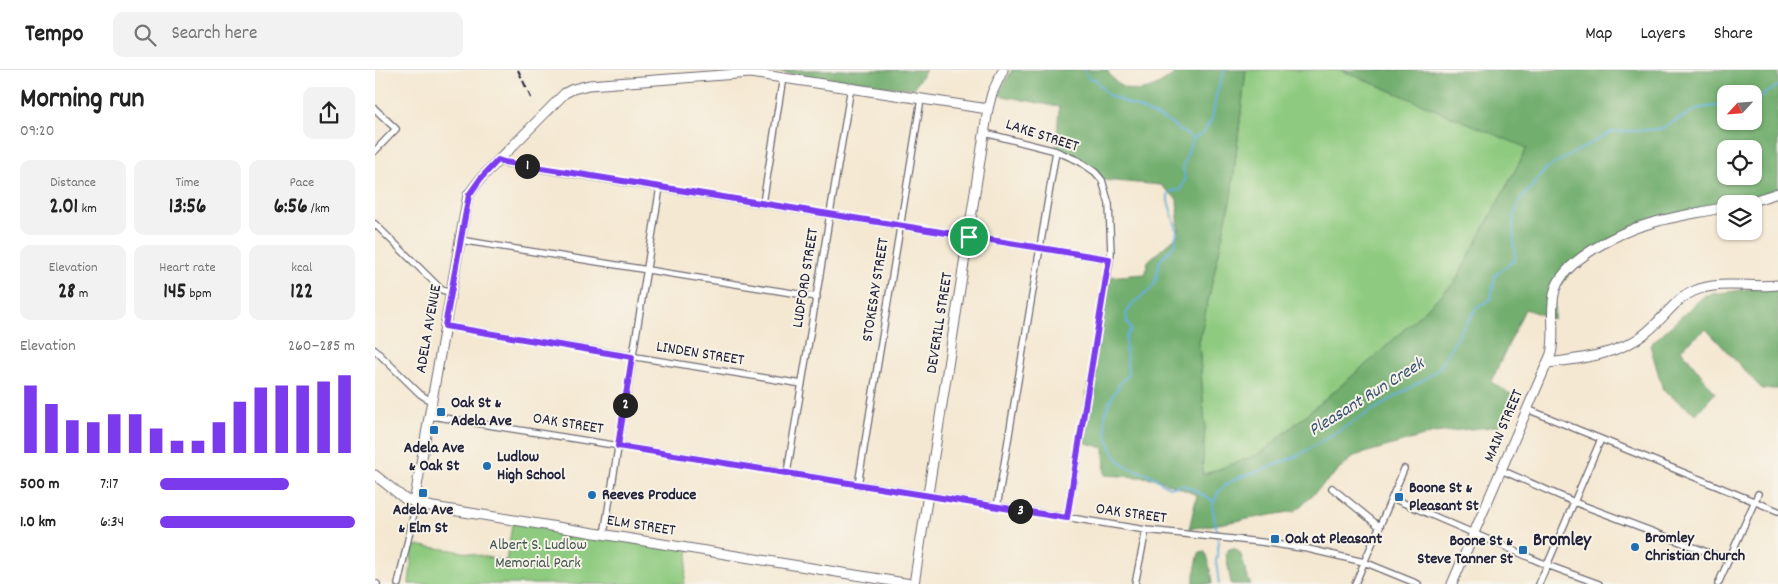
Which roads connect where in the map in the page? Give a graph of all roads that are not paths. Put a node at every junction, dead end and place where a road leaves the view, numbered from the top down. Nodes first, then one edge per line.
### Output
1 (1003, 70) edge
2 (783, 77) junction
3 (851, 88) junction
4 (921, 99) junction
5 (375, 109) edge
6 (988, 109) junction
7 (985, 133) junction
8 (375, 151) edge
9 (1056, 151) junction
10 (498, 160) junction
11 (660, 187) junction
12 (1778, 193) edge
13 (1762, 198) edge
14 (763, 204) junction
15 (1717, 210) edge
16 (830, 215) junction
17 (375, 224) edge
18 (900, 226) junction
19 (969, 237) junction
20 (460, 240) junction
21 (1041, 248) junction
22 (1109, 259) junction
23 (647, 270) junction
24 (1778, 285) edge
25 (451, 293) junction
26 (817, 297) junction
27 (445, 326) junction
28 (375, 350) edge
29 (632, 357) junction
30 (1547, 363) junction
31 (802, 384) junction
32 (432, 402) junction
33 (1527, 409) junction
34 (430, 417) junction
35 (1601, 439) junction
36 (618, 446) junction
37 (1404, 470) dead end
38 (1501, 470) junction
39 (787, 473) junction
40 (375, 475) edge
41 (858, 485) junction
42 (1332, 488) dead end
43 (1758, 494) dead end
44 (927, 496) junction
45 (1392, 498) junction
46 (1754, 501) junction
47 (1574, 502) junction
48 (414, 503) junction
49 (997, 507) junction
50 (1778, 511) edge
51 (1067, 518) junction
52 (1380, 527) junction
53 (1145, 530) junction
54 (1474, 533) junction
55 (604, 535) junction
56 (1728, 560) junction
57 (1364, 562) junction
58 (1547, 565) junction
59 (398, 584) edge
60 (912, 584) edge
61 (1135, 584) edge
62 (1355, 584) edge
63 (1418, 584) edge
64 (1452, 584) edge
65 (1539, 584) edge
66 (1599, 584) edge
67 (1718, 584) edge

1 - 6 street, DEVERILL STREET
2 - 3 street, ADELA AVENUE
2 - 10 street, ADELA AVENUE
2 - 14 street
3 - 4 street, ADELA AVENUE
3 - 16 street, LUDFORD STREET
4 - 6 street, ADELA AVENUE
4 - 18 street, STOKESAY STREET
5 - 8 street
6 - 7 street, DEVERILL STREET
7 - 9 street, LAKE STREET
7 - 19 street, DEVERILL STREET
9 - 21 street
9 - 22 street, LAKE STREET
10 - 11 street
10 - 20 street, ADELA AVENUE
11 - 14 street
11 - 23 street
12 - 13 street
14 - 16 street
15 - 30 street, MAIN STREET
16 - 18 street
16 - 26 street, LUDFORD STREET
17 - 25 street
18 - 19 street
18 - 41 street, STOKESAY STREET
19 - 21 street
19 - 44 street, DEVERILL STREET
20 - 23 street
20 - 25 street, ADELA AVENUE
21 - 22 street
21 - 49 street
22 - 51 street, LAKE STREET
23 - 26 street
23 - 29 street
24 - 30 street
25 - 27 street, ADELA AVENUE
26 - 31 street, LUDFORD STREET
27 - 29 street, LINDEN STREET
27 - 32 street, ADELA AVENUE
28 - 32 street
29 - 31 street, LINDEN STREET
29 - 36 street
30 - 33 street, MAIN STREET
31 - 39 street, LUDFORD STREET
32 - 34 street, ADELA AVENUE
33 - 35 street
33 - 38 street, MAIN STREET
34 - 36 street, OAK STREET
34 - 48 street, ADELA AVENUE
35 - 46 street
35 - 47 street
36 - 39 street, OAK STREET
36 - 55 street
37 - 45 street
38 - 47 street
38 - 54 street, MAIN STREET
39 - 41 street, OAK STREET
40 - 48 street, ELM STREET
41 - 44 street, OAK STREET
42 - 52 street
43 - 46 street
44 - 49 street, OAK STREET
44 - 60 street, DEVERILL STREET
45 - 52 street
45 - 54 street
46 - 50 street
46 - 56 street
47 - 56 street
47 - 58 street
48 - 55 street, ELM STREET
48 - 59 street, ADELA AVENUE
49 - 51 street, OAK STREET
51 - 53 street, OAK STREET
52 - 57 street
53 - 57 street, OAK STREET
53 - 61 street
54 - 58 street
54 - 64 street, MAIN STREET
55 - 60 street, ELM STREET
56 - 67 street
57 - 62 street
57 - 63 street, OAK STREET
58 - 65 street
58 - 66 street

